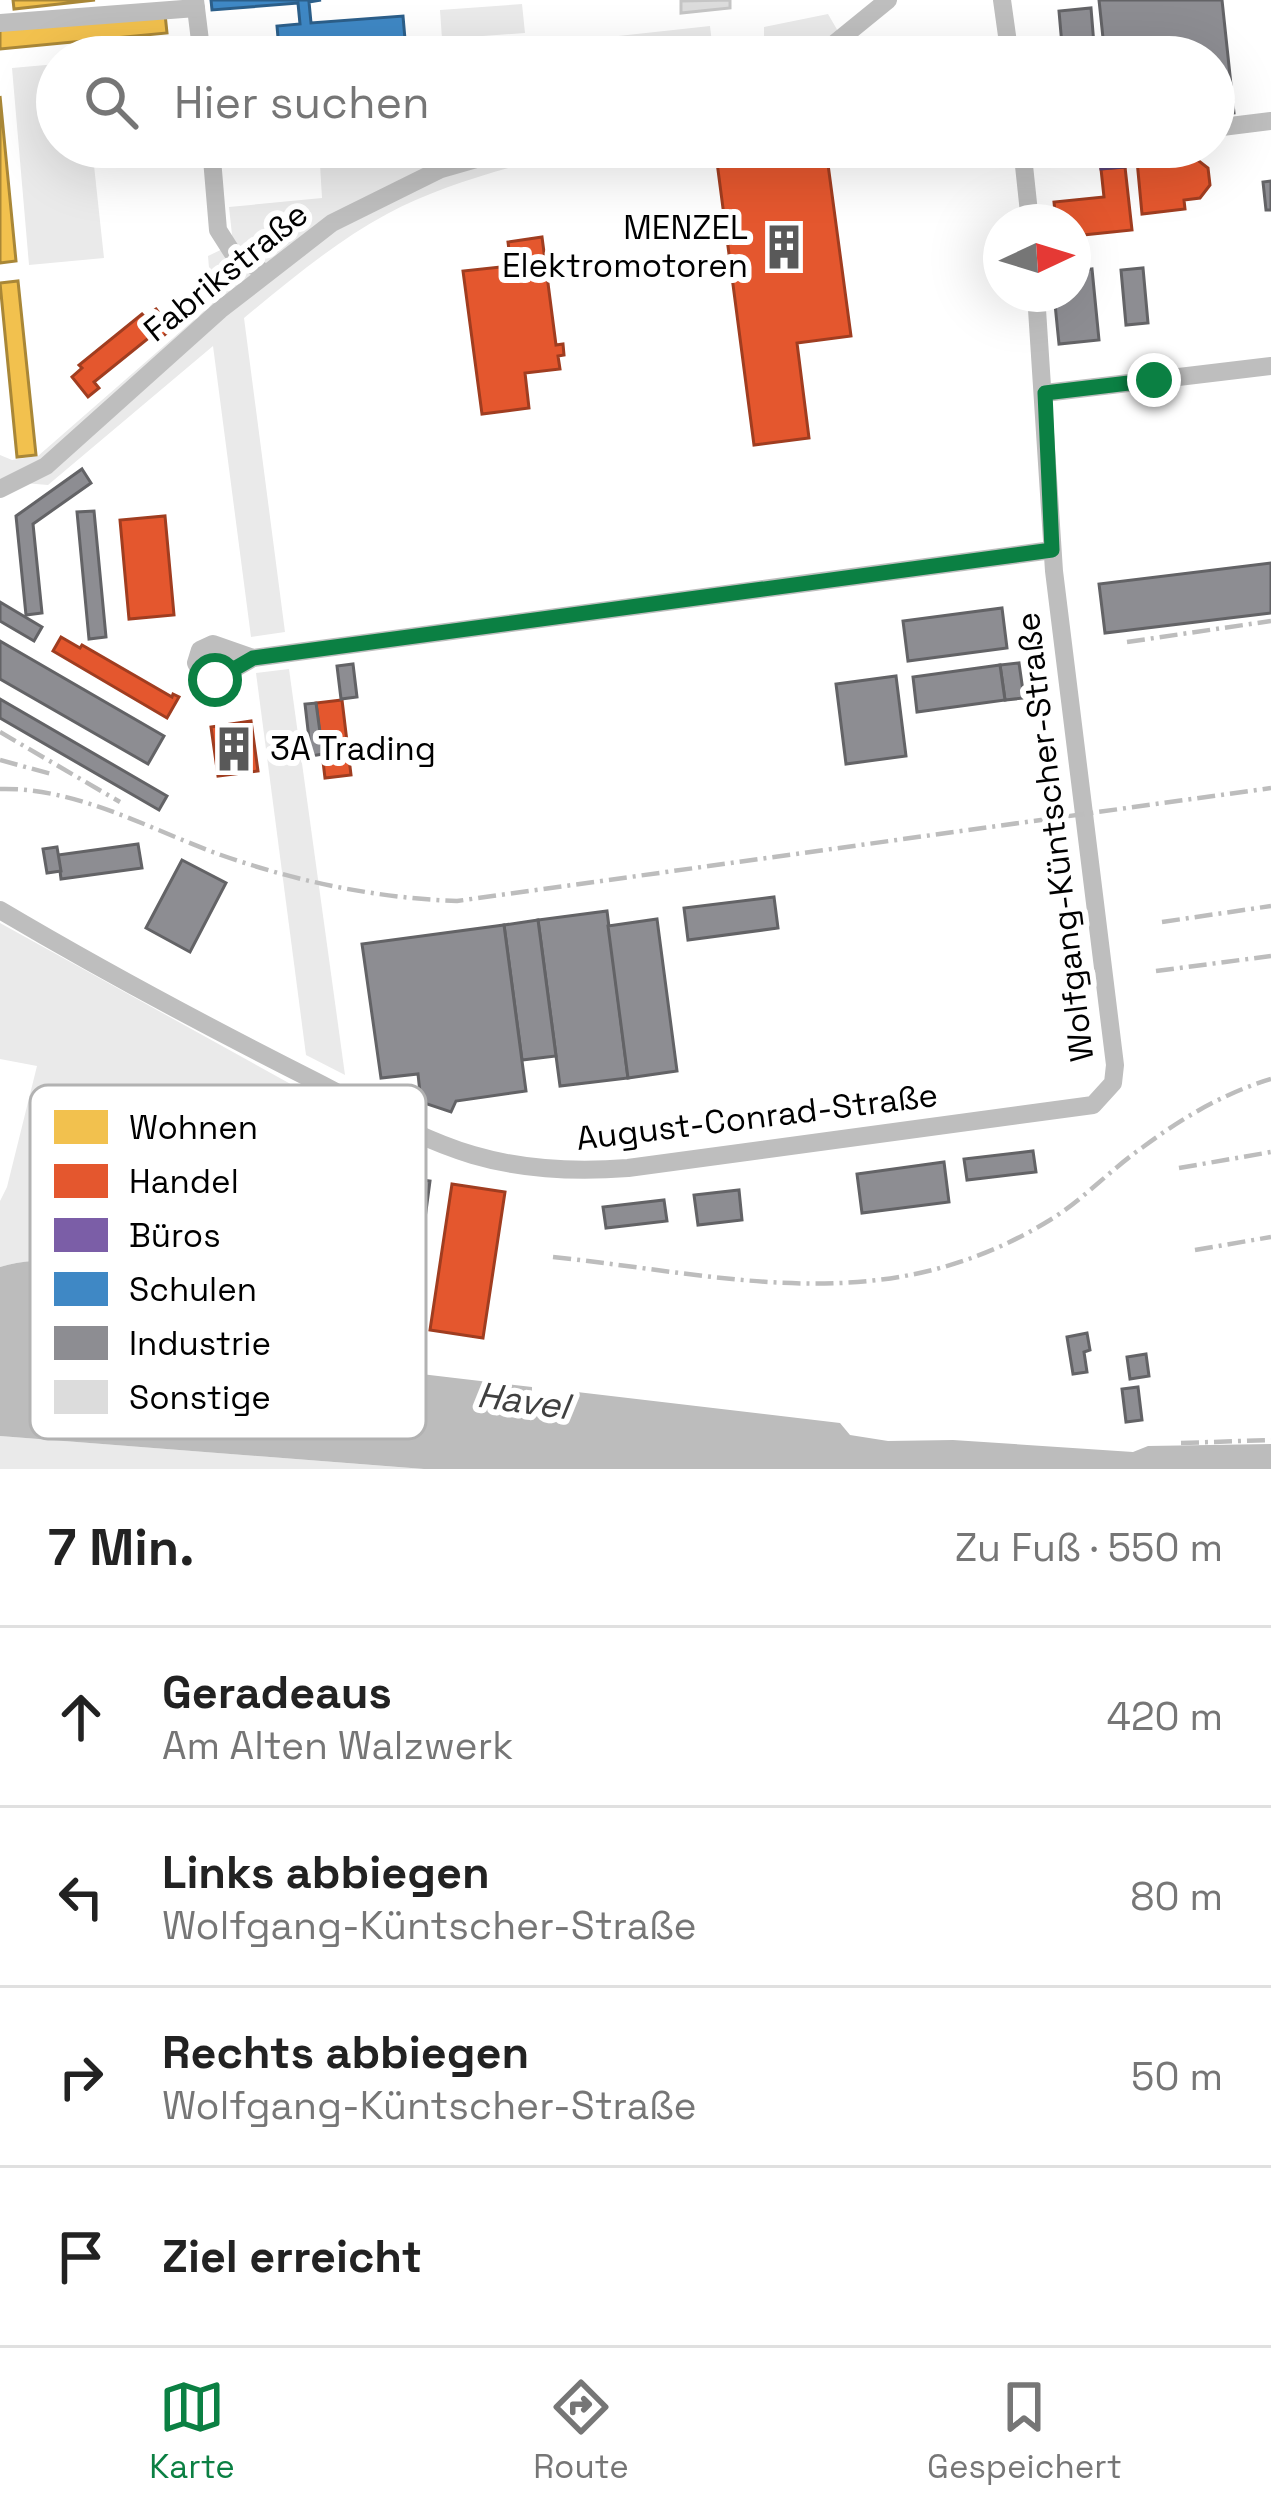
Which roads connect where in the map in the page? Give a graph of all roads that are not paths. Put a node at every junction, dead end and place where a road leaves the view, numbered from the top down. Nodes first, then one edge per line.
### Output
1 (888, 0) edge
2 (1002, 0) edge
3 (196, 4) edge
4 (0, 23) edge
5 (200, 36) edge
6 (844, 36) edge
7 (1007, 36) edge
8 (1271, 121) edge
9 (1235, 125) edge
10 (213, 168) edge
11 (448, 168) edge
12 (1029, 168) edge
13 (1030, 204) edge
14 (265, 272) junction
15 (1038, 312) edge
16 (1271, 366) edge
17 (1045, 393) junction
18 (0, 489) edge
19 (1052, 550) junction
20 (253, 658) dead end
21 (0, 910) edge
22 (323, 1085) edge
23 (1077, 1108) joint
24 (426, 1136) edge

1 - 6 street
2 - 7 street
3 - 4 street
3 - 5 street
8 - 9 street
10 - 14 street
11 - 14 street, Fabrikstraße
12 - 13 street
14 - 18 street, Fabrikstraße
15 - 17 street, Wolfgang-Küntscher-Straße
16 - 17 street
17 - 19 street, Wolfgang-Küntscher-Straße
19 - 20 street
19 - 23 street, Wolfgang-Küntscher-Straße
21 - 22 street, August-Conrad-Straße
23 - 24 street, August-Conrad-Straße

